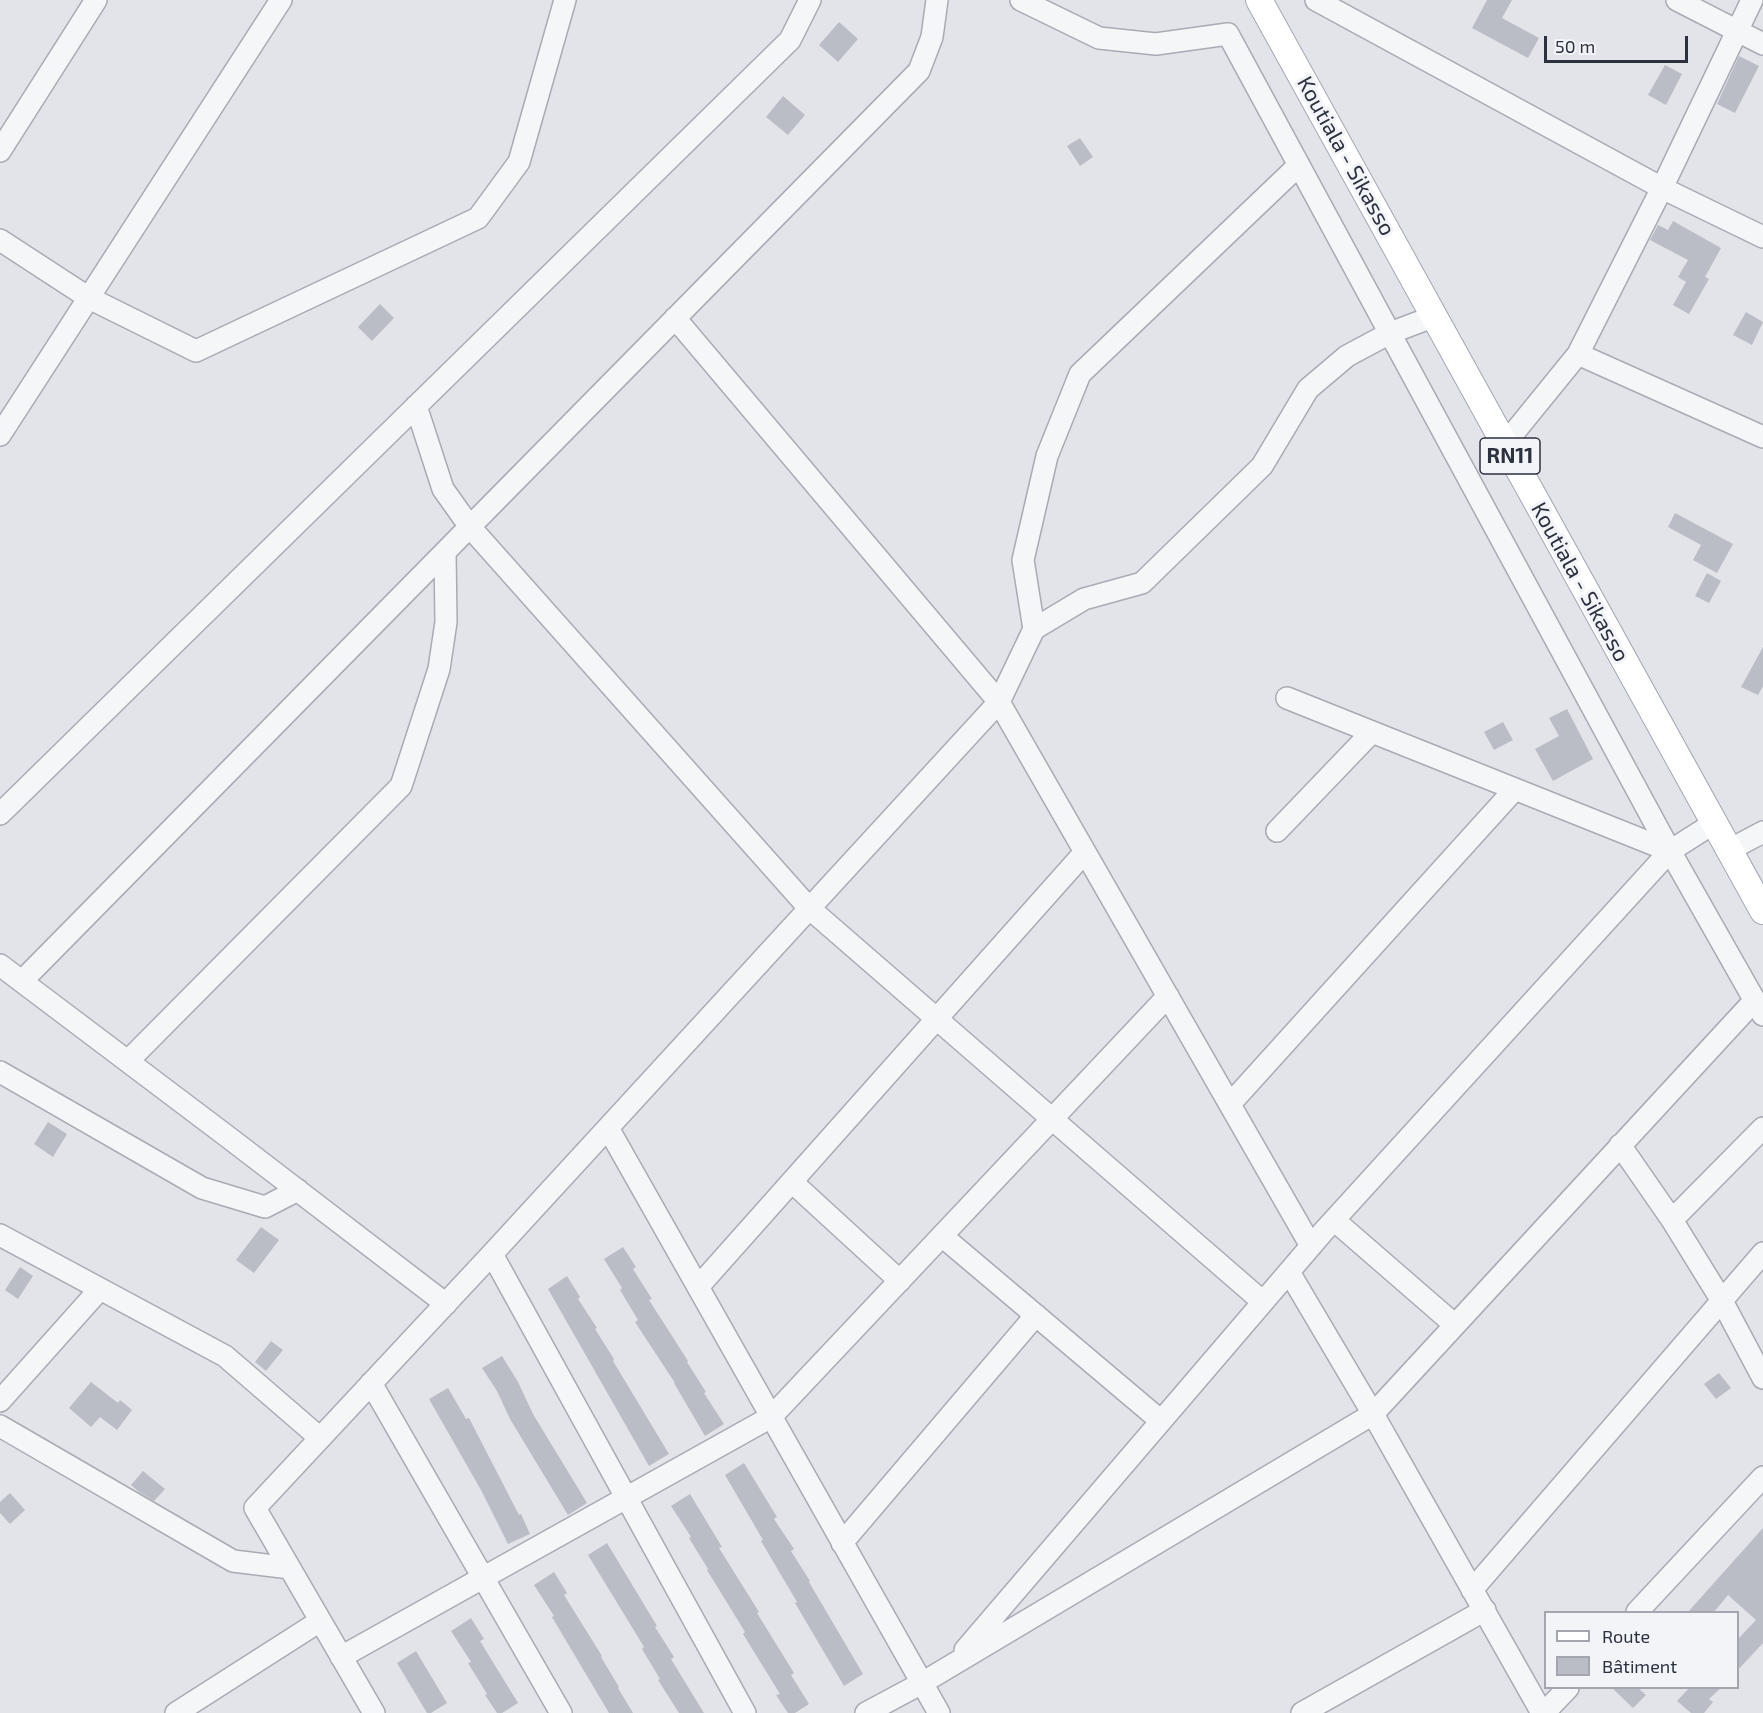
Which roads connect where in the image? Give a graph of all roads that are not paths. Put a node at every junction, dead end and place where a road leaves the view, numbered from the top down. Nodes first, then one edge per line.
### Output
1 (96, 0) edge
2 (281, 0) edge
3 (565, 0) edge
4 (810, 0) edge
5 (937, 0) edge
6 (1021, 0) edge
7 (1259, 0) edge
8 (1316, 0) edge
9 (1677, 0) edge
10 (1752, 0) edge
11 (1737, 31) junction
12 (1763, 44) edge
13 (0, 151) edge
14 (1299, 165) junction
15 (1662, 188) junction
16 (1763, 237) edge
17 (0, 240) edge
18 (89, 298) junction
19 (1435, 316) junction
20 (675, 318) junction
21 (1390, 333) junction
22 (1578, 354) junction
23 (416, 406) junction
24 (0, 435) edge
25 (1763, 437) edge
26 (1504, 445) junction
27 (470, 527) junction
28 (445, 552) junction
29 (1034, 629) junction
30 (1287, 698) dead end
31 (999, 702) junction
32 (1372, 732) junction
33 (1515, 789) junction
34 (0, 814) edge
35 (1714, 823) junction
36 (1277, 831) dead end
37 (1763, 832) edge
38 (1729, 850) junction
39 (1670, 851) junction
40 (1085, 852) junction
41 (809, 908) junction
42 (1763, 911) edge
43 (0, 965) edge
44 (22, 981) junction
45 (1168, 996) junction
46 (1759, 1007) edge
47 (936, 1019) junction
48 (128, 1061) junction
49 (0, 1072) edge
50 (1230, 1104) junction
51 (1052, 1119) junction
52 (608, 1128) junction
53 (1763, 1128) edge
54 (1620, 1145) junction
55 (792, 1182) junction
56 (298, 1190) junction
57 (1334, 1220) junction
58 (1672, 1220) junction
59 (0, 1235) edge
60 (942, 1236) junction
61 (1311, 1246) junction
62 (1763, 1253) edge
63 (492, 1254) junction
64 (1289, 1272) junction
65 (900, 1281) junction
66 (698, 1287) junction
67 (100, 1289) junction
68 (1722, 1301) junction
69 (1263, 1302) junction
70 (446, 1304) junction
71 (1036, 1315) junction
72 (1455, 1325) junction
73 (1763, 1378) edge
74 (371, 1383) junction
75 (0, 1401) edge
76 (1373, 1414) junction
77 (771, 1417) junction
78 (1161, 1421) junction
79 (0, 1426) edge
80 (320, 1438) junction
81 (1763, 1477) edge
82 (626, 1497) junction
83 (842, 1543) junction
84 (290, 1568) junction
85 (483, 1577) junction
86 (1473, 1590) junction
87 (1485, 1610) junction
88 (1638, 1611) edge
89 (320, 1621) junction
90 (341, 1656) junction
91 (952, 1664) junction
92 (922, 1683) junction
93 (1567, 1689) edge
94 (176, 1713) edge
95 (374, 1713) edge
96 (561, 1713) edge
97 (745, 1713) edge
98 (866, 1713) edge
99 (939, 1713) edge
100 (1302, 1713) edge
101 (1543, 1713) edge

1 - 13 street
2 - 18 street
3 - 18 street
4 - 23 street
5 - 20 street
6 - 14 street
7 - 19 main road, Koutiala - Sikasso / RN11
8 - 15 street
9 - 11 street
10 - 11 street
11 - 12 street
11 - 15 street
14 - 21 street
14 - 29 street
15 - 16 street
15 - 22 street
17 - 18 street
18 - 24 street
19 - 21 street
19 - 26 main road, Koutiala - Sikasso / RN11
20 - 27 street
20 - 31 street
21 - 29 street
21 - 39 street
22 - 25 street
22 - 26 street
23 - 27 street
23 - 34 street
26 - 35 main road, Koutiala - Sikasso / RN11
27 - 28 street
27 - 41 street
28 - 44 street
28 - 48 street
29 - 31 street
30 - 32 street
31 - 40 street
31 - 41 street
32 - 33 street
32 - 36 street
33 - 39 street
33 - 50 street
35 - 38 main road, Koutiala - Sikasso / RN11
35 - 39 street
37 - 38 street
38 - 42 main road, Koutiala - Sikasso / RN11
39 - 46 street
39 - 57 street
40 - 45 street
40 - 47 street
41 - 47 street
41 - 52 street
43 - 44 street
44 - 48 street
45 - 50 street
45 - 51 street
46 - 54 street
47 - 51 street
47 - 55 street
48 - 56 street
49 - 56 street
50 - 61 street
51 - 60 street
51 - 69 street
52 - 63 street
52 - 66 street
53 - 58 street
54 - 58 street
54 - 72 street
55 - 65 street
55 - 66 street
56 - 70 street
57 - 61 street
57 - 72 street
58 - 68 street
59 - 67 street
60 - 65 street
60 - 71 street
61 - 64 street
62 - 68 street
63 - 70 street
63 - 82 street
64 - 69 street
64 - 76 street
65 - 77 street
66 - 77 street
67 - 75 street
67 - 80 street
68 - 73 street
68 - 86 street
69 - 78 street
70 - 74 street
71 - 78 street
71 - 83 street
72 - 76 street
74 - 80 street
74 - 85 street
76 - 86 street
76 - 91 street
77 - 82 street
77 - 83 street
78 - 91 street
79 - 84 street
80 - 84 street
81 - 88 street
82 - 85 street
82 - 97 street
83 - 92 street
84 - 89 street
85 - 90 street
85 - 96 street
86 - 87 street
87 - 100 street
87 - 101 street
89 - 90 street
89 - 94 street
90 - 95 street
91 - 92 street
92 - 98 street
92 - 99 street
93 - 101 street

